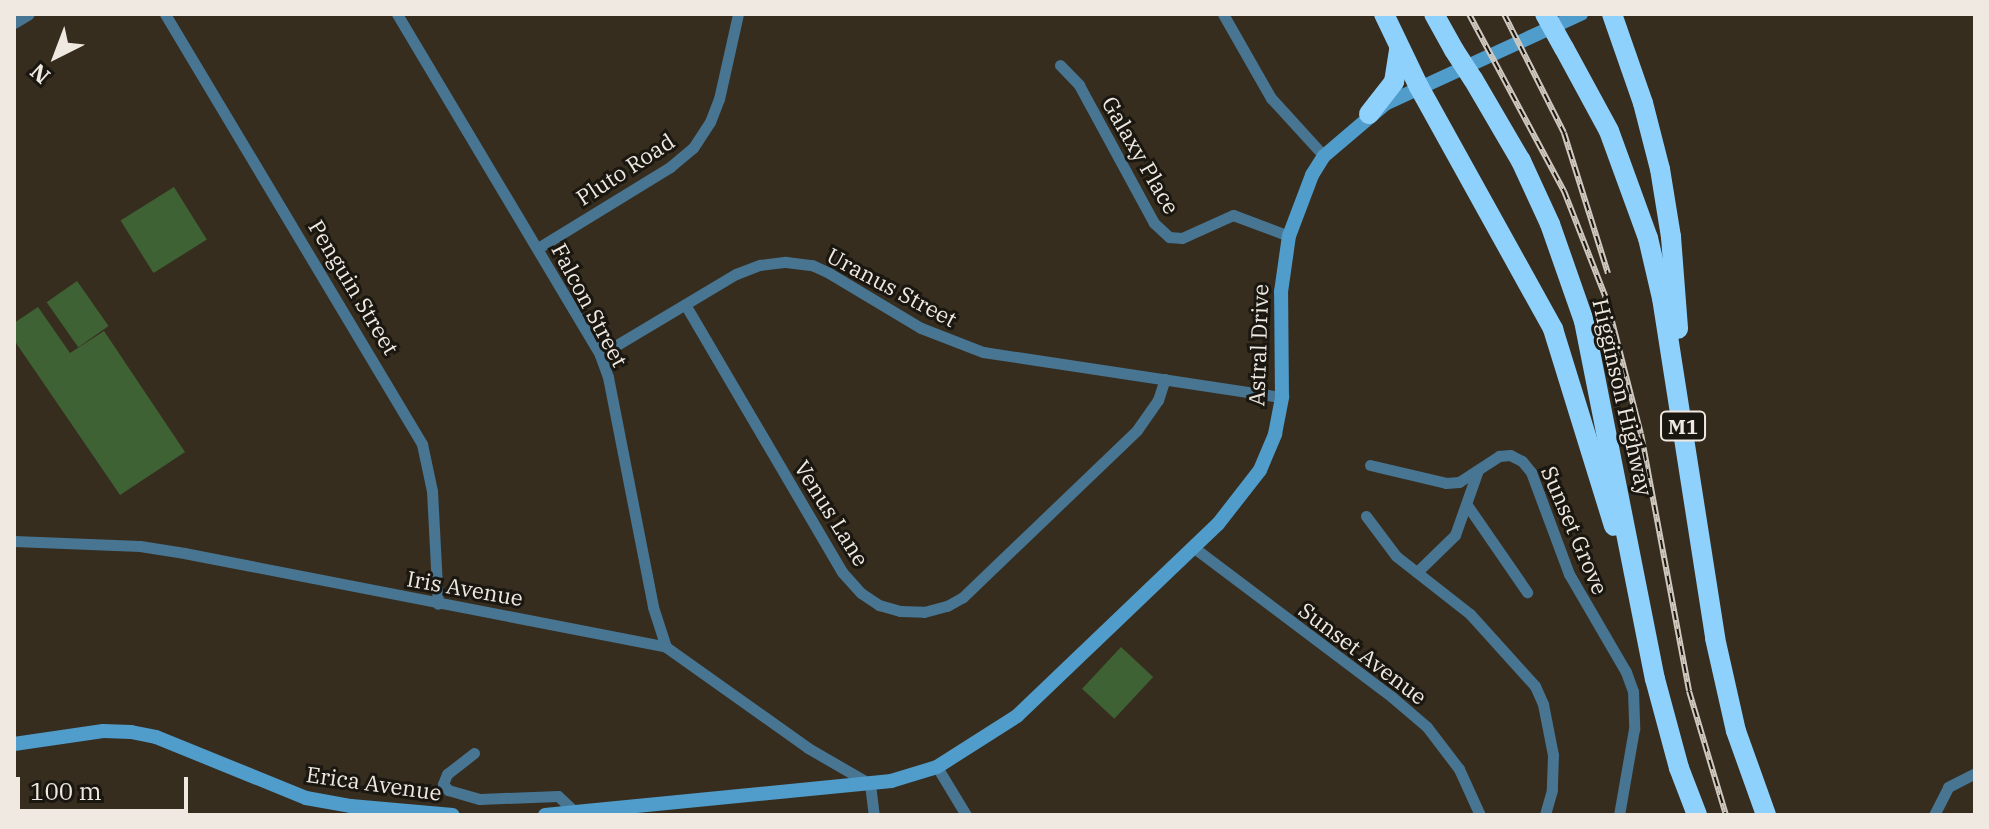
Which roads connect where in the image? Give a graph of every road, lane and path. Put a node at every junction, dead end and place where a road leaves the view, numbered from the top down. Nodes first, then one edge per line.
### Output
1 (29, 14) edge
2 (165, 14) edge
3 (397, 14) edge
4 (738, 14) edge
5 (1223, 14) edge
6 (1384, 14) edge
7 (1434, 14) edge
8 (1545, 14) edge
9 (1581, 14) edge
10 (1619, 20) edge
11 (14, 23) edge
12 (1399, 49) junction
13 (1060, 65) dead end
14 (1419, 87) junction
15 (1369, 114) junction
16 (1324, 156) junction
17 (1289, 236) junction
18 (538, 248) junction
19 (686, 306) junction
20 (600, 355) junction
21 (1165, 379) junction
22 (1282, 397) junction
23 (1681, 415) junction
24 (1370, 465) dead end
25 (1478, 470) junction
26 (1467, 505) junction
27 (1366, 516) dead end
28 (14, 541) edge
29 (1193, 547) junction
30 (1417, 572) junction
31 (1527, 592) dead end
32 (438, 604) junction
33 (666, 647) junction
34 (1655, 679) junction
35 (16, 741) edge
36 (474, 753) dead end
37 (937, 767) junction
38 (1975, 773) edge
39 (870, 784) junction
40 (575, 812) junction
41 (453, 815) edge
42 (545, 815) edge
43 (874, 815) edge
44 (966, 815) edge
45 (1480, 815) edge
46 (1545, 815) edge
47 (1619, 815) edge
48 (1697, 815) edge
49 (1766, 815) edge
50 (1934, 815) edge

1 - 11 street
2 - 32 street, Penguin Street
3 - 18 street, Falcon Street
4 - 18 street, Pluto Road
5 - 16 street
6 - 12 highway
7 - 34 highway, Higginson Highway, bridge
8 - 23 highway, M1, bridge
9 - 14 street, Astral Drive
10 - 23 highway
12 - 14 highway
12 - 15 highway
13 - 17 street, Galaxy Place
14 - 15 street, Astral Drive
14 - 34 highway
15 - 16 street, Astral Drive
16 - 17 street, Astral Drive
17 - 22 street, Astral Drive
18 - 20 street, Falcon Street
19 - 20 street, Uranus Street
19 - 21 street, Uranus Street
19 - 21 street, Venus Lane
20 - 33 street, Falcon Street
21 - 22 street, Uranus Street
22 - 29 street, Astral Drive
23 - 49 highway, M1
24 - 25 street, Sunset Grove
25 - 26 street
25 - 47 street, Sunset Grove
26 - 30 street
26 - 31 street
27 - 30 street
28 - 32 street, Iris Avenue
29 - 37 street, Astral Drive
29 - 45 street, Sunset Avenue
30 - 46 street
32 - 33 street, Iris Avenue
33 - 39 street, Iris Avenue
34 - 48 highway, Higginson Highway
35 - 41 street, Erica Avenue
36 - 40 street
37 - 39 street, Astral Drive
37 - 44 street
38 - 50 street
39 - 40 street
39 - 43 street
40 - 42 street

